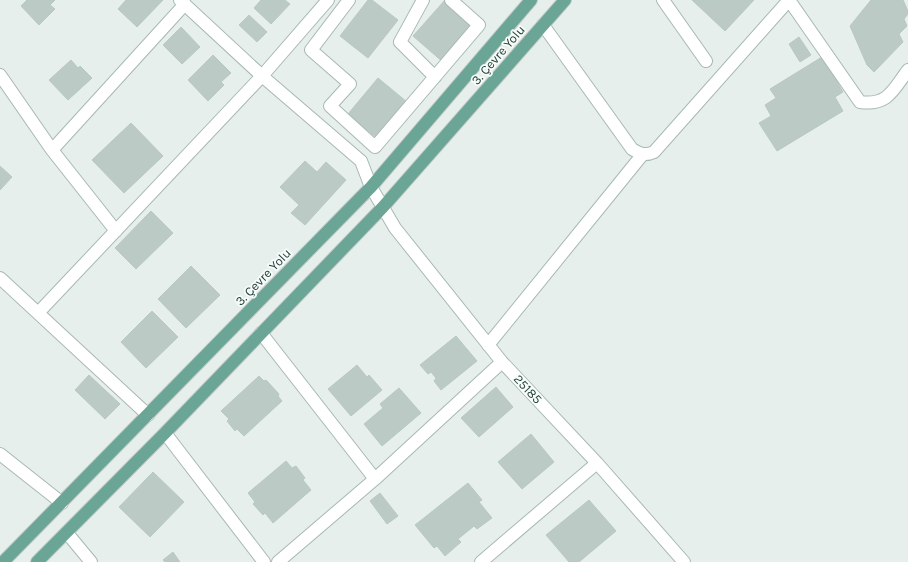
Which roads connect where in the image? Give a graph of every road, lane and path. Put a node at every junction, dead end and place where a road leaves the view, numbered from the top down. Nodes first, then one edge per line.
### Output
1 (349, 0) edge
2 (423, 0) edge
3 (451, 0) edge
4 (531, 0) edge
5 (565, 0) edge
6 (663, 0) edge
7 (789, 0) edge
8 (183, 2) edge
9 (324, 4) edge
10 (333, 20) junction
11 (543, 25) junction
12 (706, 61) dead end
13 (908, 70) edge
14 (0, 74) edge
15 (262, 76) junction
16 (435, 77) junction
17 (52, 150) junction
18 (643, 154) junction
19 (371, 187) junction
20 (383, 207) junction
21 (116, 231) junction
22 (0, 278) edge
23 (38, 313) junction
24 (261, 333) junction
25 (488, 345) junction
26 (502, 362) junction
27 (148, 415) junction
28 (165, 433) junction
29 (0, 454) edge
30 (597, 463) junction
31 (375, 479) junction
32 (62, 503) junction
33 (67, 533) junction
34 (3, 562) edge
35 (37, 562) edge
36 (91, 562) edge
37 (264, 562) edge
38 (278, 562) edge
39 (481, 562) edge
40 (684, 562) edge

1 - 10 street
2 - 16 street
3 - 16 street
4 - 19 main road, 3. Çevre Yolu
5 - 11 main road, 3. Çevre Yolu
6 - 12 street
7 - 13 street
7 - 18 street
8 - 15 street, 25185
8 - 17 street
9 - 10 street
9 - 15 street
10 - 16 street
11 - 18 street
11 - 20 main road, 3. Çevre Yolu
14 - 17 street
15 - 19 street, 25185
15 - 21 street
17 - 21 street
18 - 25 street
19 - 20 street, 25185
19 - 27 main road, 3. Çevre Yolu
20 - 24 main road, 3. Çevre Yolu
20 - 25 street, 25185
21 - 23 street
22 - 23 street
23 - 27 street
24 - 28 main road, 3. Çevre Yolu
24 - 31 street
25 - 26 street, 25185
26 - 30 street, 25185
26 - 31 street
27 - 32 main road, 3. Çevre Yolu
28 - 33 main road, 3. Çevre Yolu
28 - 37 street
29 - 32 street
30 - 39 street
30 - 40 street, 25185
31 - 38 street
32 - 34 main road, 3. Çevre Yolu
33 - 35 main road, 3. Çevre Yolu
33 - 36 street

